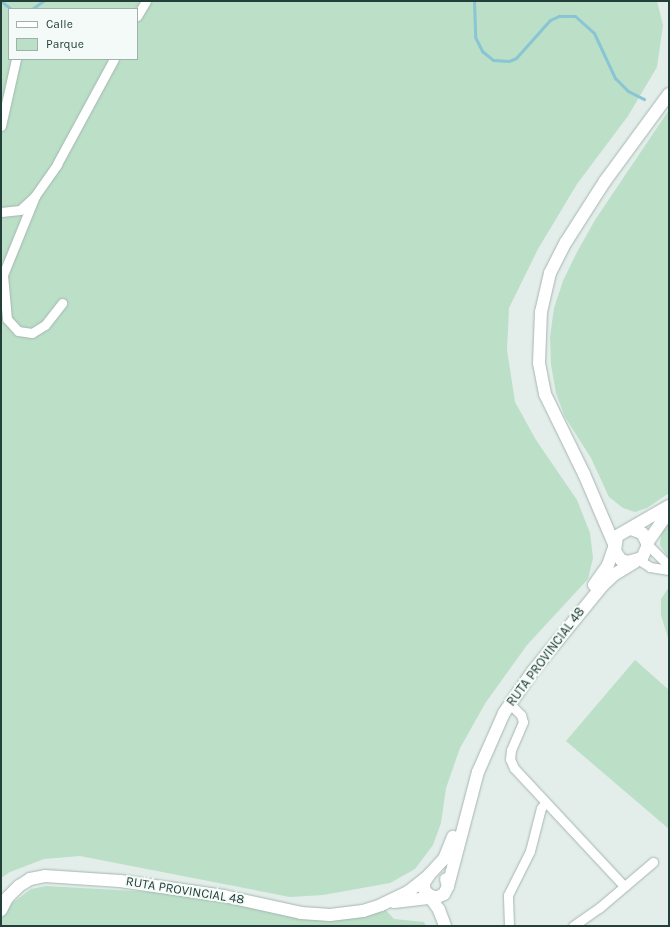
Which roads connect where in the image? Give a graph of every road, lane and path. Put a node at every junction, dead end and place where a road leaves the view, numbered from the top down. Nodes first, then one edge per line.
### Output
1 (146, 1) edge
2 (138, 14) edge
3 (16, 60) edge
4 (113, 60) edge
5 (669, 94) edge
6 (1, 126) edge
7 (35, 196) junction
8 (1, 212) edge
9 (62, 303) dead end
10 (598, 503) junction
11 (669, 506) edge
12 (669, 511) edge
13 (630, 529) junction
14 (648, 544) junction
15 (614, 546) junction
16 (637, 561) junction
17 (669, 566) edge
18 (669, 570) edge
19 (507, 703) junction
20 (543, 800) junction
21 (652, 862) dead end
22 (427, 877) junction
23 (624, 886) junction
24 (439, 893) junction
25 (381, 905) junction
26 (1, 910) edge
27 (446, 926) edge
28 (508, 926) edge
29 (573, 926) edge

1 - 2 street
3 - 6 street
4 - 7 street
5 - 10 main road
7 - 8 street
7 - 9 street
10 - 13 main road
10 - 15 main road
11 - 13 main road, RUTA PROVINCIAL 48
12 - 14 main road
13 - 14 main road
13 - 15 main road, RUTA PROVINCIAL 48
14 - 16 main road
14 - 17 street
15 - 16 main road
15 - 19 main road, RUTA PROVINCIAL 48
16 - 18 street
16 - 19 main road, RUTA PROVINCIAL 48
19 - 20 street
19 - 22 main road, RUTA PROVINCIAL 48
19 - 24 main road, RUTA PROVINCIAL 48
20 - 23 street
20 - 28 street
21 - 23 street
22 - 24 main road
22 - 24 main road
22 - 25 main road, RUTA PROVINCIAL 48
23 - 29 street
24 - 25 main road, RUTA PROVINCIAL 48
24 - 27 main road
24 - 27 main road
25 - 26 main road, RUTA PROVINCIAL 48

